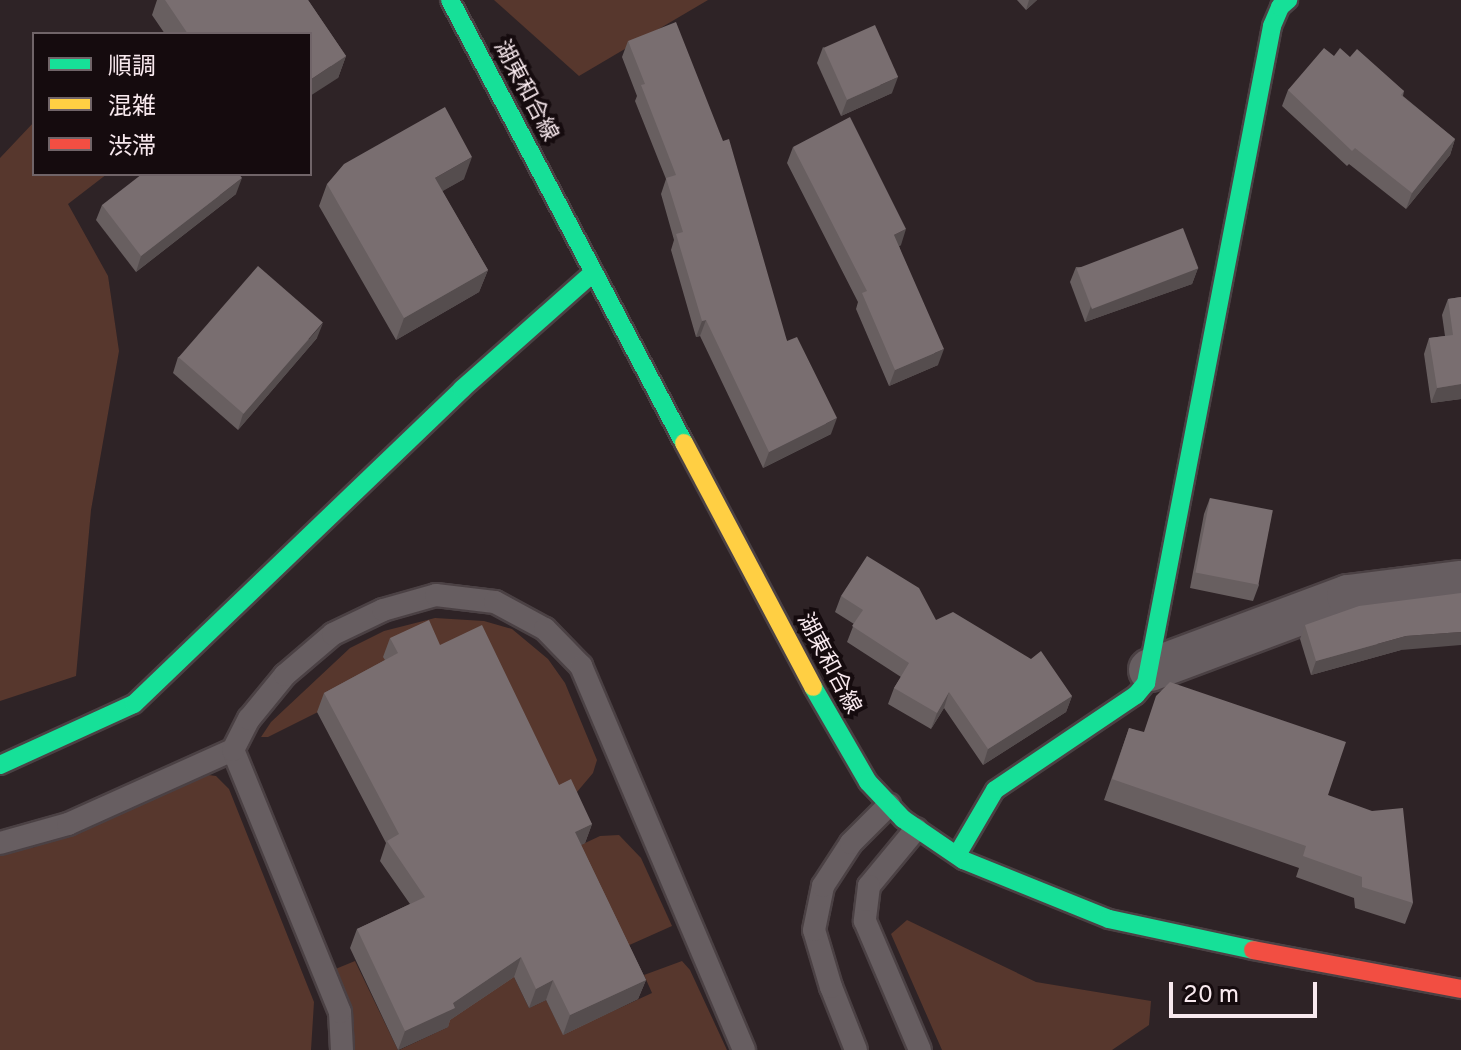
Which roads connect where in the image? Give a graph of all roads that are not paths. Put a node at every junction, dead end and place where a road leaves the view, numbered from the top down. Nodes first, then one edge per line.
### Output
1 (450, 0) edge
2 (1288, 0) edge
3 (594, 272) junction
4 (1461, 582) edge
5 (1150, 670) junction
6 (233, 750) junction
7 (0, 765) edge
8 (889, 805) junction
9 (916, 829) junction
10 (0, 843) edge
11 (957, 855) junction
12 (1461, 989) edge
13 (342, 1050) edge
14 (744, 1050) edge
15 (856, 1050) edge
16 (920, 1050) edge

1 - 3 street, 湖東和合線
2 - 5 street
3 - 7 street
3 - 8 street, 湖東和合線
4 - 5 street
5 - 11 street
6 - 10 lane
6 - 13 lane
6 - 14 lane
8 - 9 street, 湖東和合線
8 - 15 lane
9 - 11 street, 湖東和合線
9 - 16 lane
11 - 12 street, 湖東和合線

